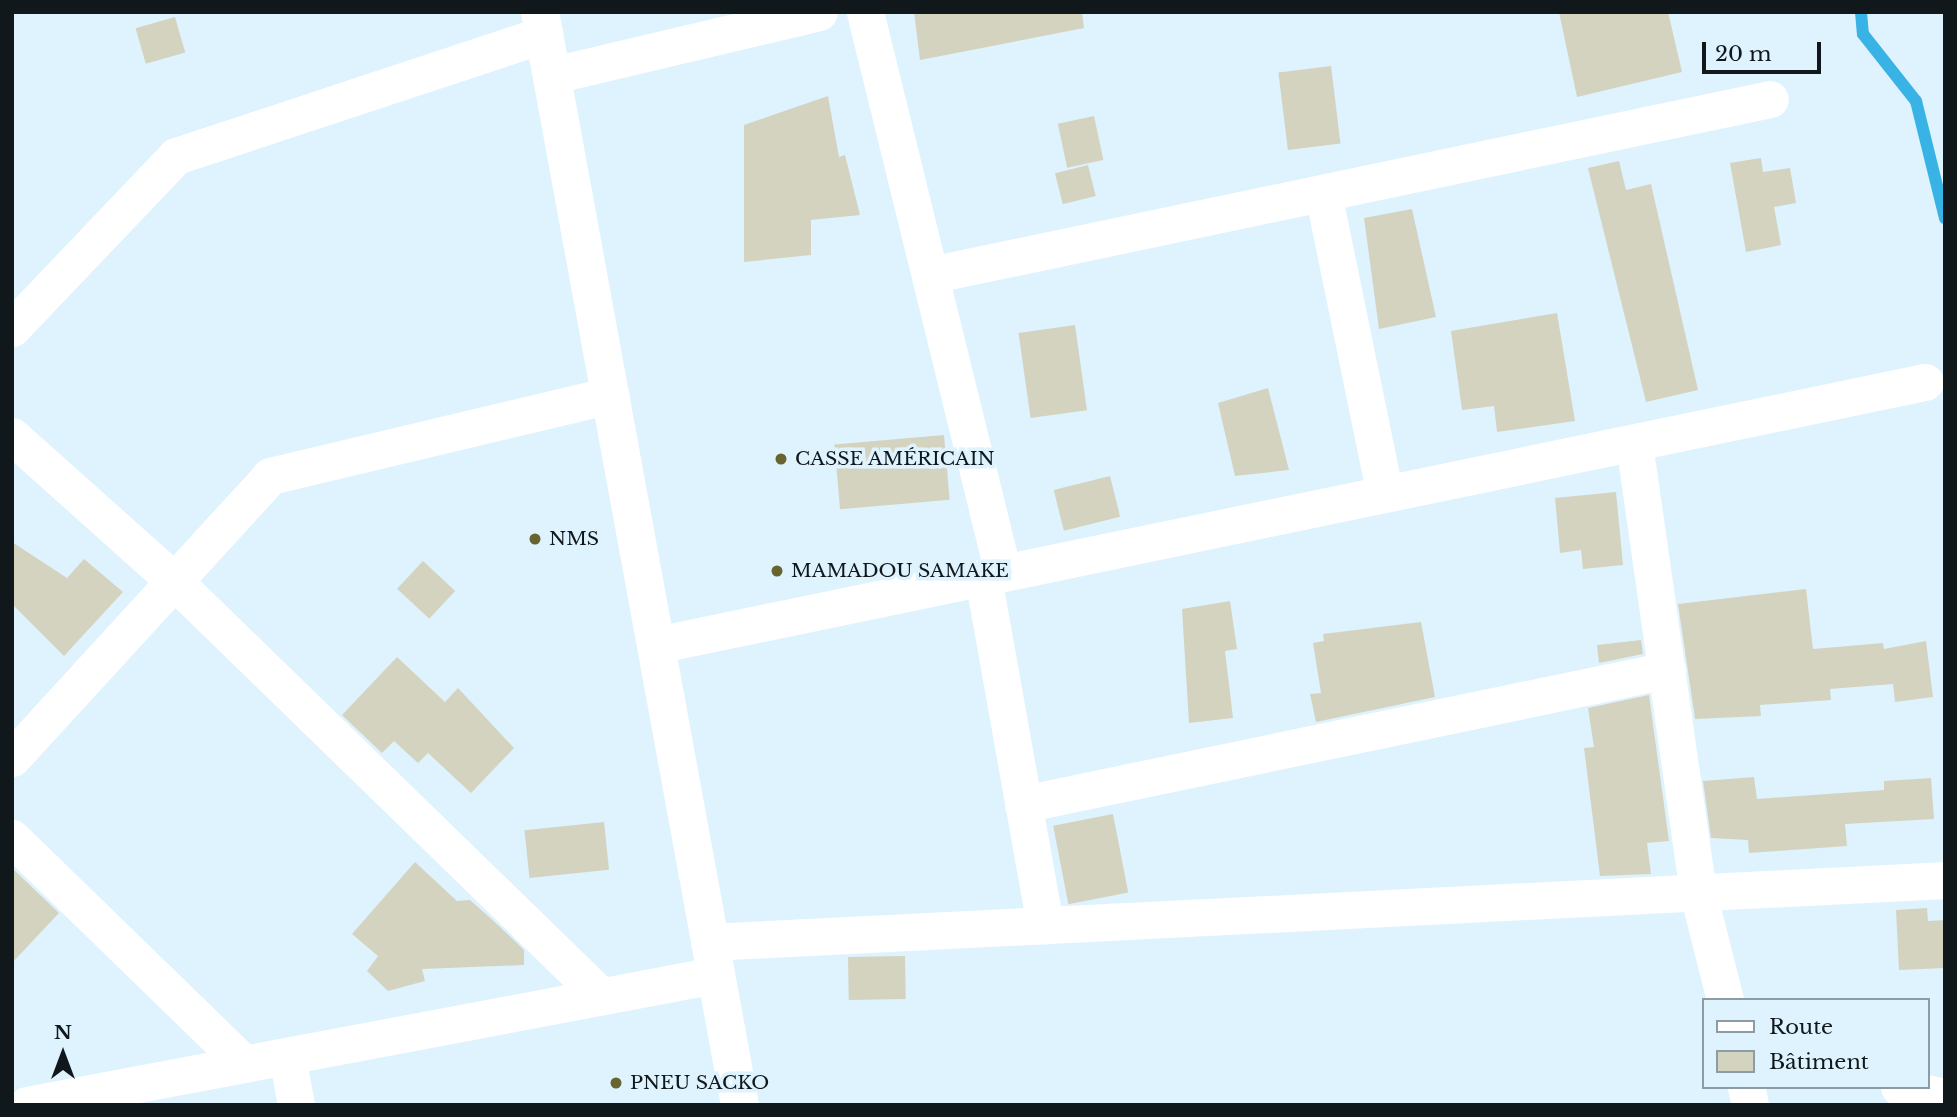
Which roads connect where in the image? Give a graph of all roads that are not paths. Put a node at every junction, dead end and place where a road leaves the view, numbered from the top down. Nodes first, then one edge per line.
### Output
1 (819, 12) edge
2 (865, 12) edge
3 (542, 23) edge
4 (553, 75) junction
5 (1770, 99) dead end
6 (1323, 193) junction
7 (930, 275) junction
8 (12, 328) edge
9 (1925, 382) dead end
10 (611, 395) junction
11 (12, 436) edge
12 (1634, 443) junction
13 (1385, 494) junction
14 (993, 575) junction
15 (174, 581) junction
16 (656, 645) junction
17 (1667, 670) junction
18 (12, 758) edge
19 (1023, 804) junction
20 (12, 838) edge
21 (1945, 880) edge
22 (1698, 892) junction
23 (1045, 926) junction
24 (712, 958) junction
25 (601, 996) junction
26 (1724, 998) edge
27 (287, 1056) junction
28 (244, 1063) junction
29 (1908, 1089) edge
30 (1945, 1097) edge
31 (35, 1104) edge
32 (296, 1105) edge
33 (740, 1105) edge

1 - 4 street
2 - 7 street
3 - 4 main road
3 - 8 street
4 - 10 main road
5 - 6 street
6 - 7 street
6 - 13 street
7 - 14 street
9 - 12 street
10 - 15 street
10 - 16 main road
11 - 15 street
12 - 13 street
12 - 17 street
13 - 14 street
14 - 16 street
14 - 19 street
15 - 18 street
15 - 25 street
16 - 24 main road
17 - 19 street
17 - 22 street
19 - 23 street
20 - 28 street
21 - 22 street
22 - 23 street
22 - 26 street
23 - 24 street
24 - 25 street
24 - 33 main road
25 - 27 street
27 - 28 street
27 - 32 street
28 - 31 street
29 - 30 street

